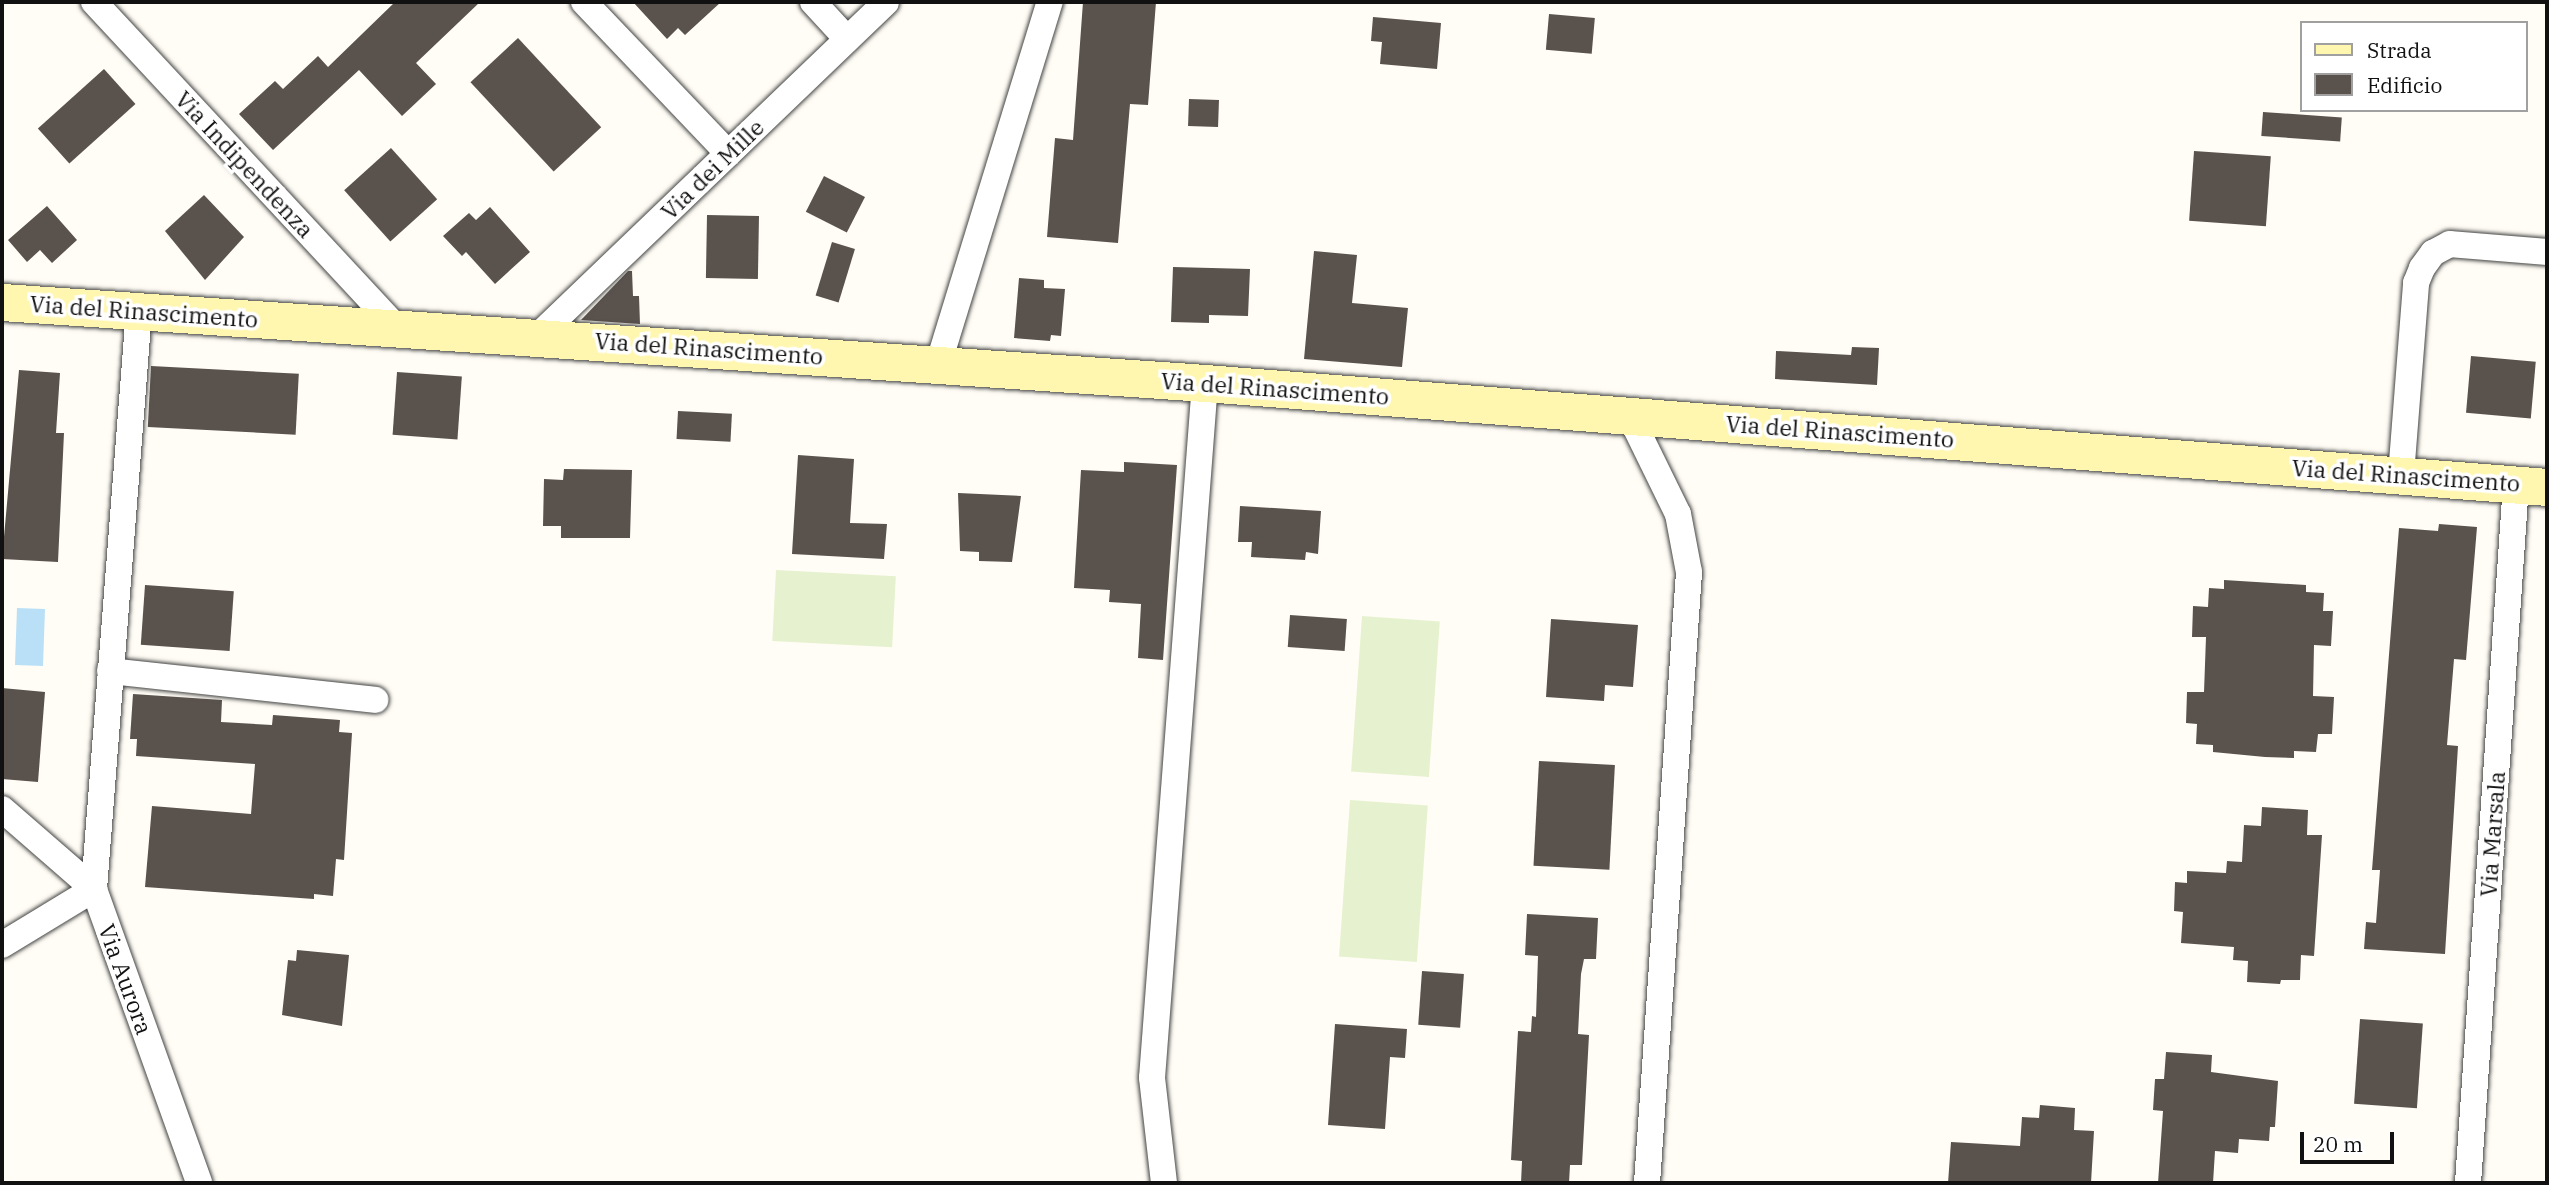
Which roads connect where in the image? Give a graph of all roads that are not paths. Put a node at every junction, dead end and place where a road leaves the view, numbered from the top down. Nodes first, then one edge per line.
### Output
1 (94, 2) edge
2 (584, 2) edge
3 (813, 2) edge
4 (886, 2) edge
5 (1050, 2) edge
6 (847, 39) junction
7 (728, 153) junction
8 (2547, 252) edge
9 (2, 302) edge
10 (139, 312) junction
11 (396, 327) junction
12 (538, 336) junction
13 (938, 365) junction
14 (1205, 383) junction
15 (1629, 414) junction
16 (2401, 475) junction
17 (2532, 485) edge
18 (110, 671) junction
19 (375, 700) dead end
20 (2, 809) edge
21 (94, 889) junction
22 (2, 945) edge
23 (199, 1183) edge
24 (1164, 1183) edge
25 (1647, 1183) edge
26 (2468, 1183) edge

1 - 11 street, Via Indipendenza
2 - 7 street
3 - 6 street
4 - 6 street, Via dei Mille
5 - 13 street
6 - 7 street, Via dei Mille
7 - 12 street, Via dei Mille
8 - 16 street
9 - 10 street, Via del Rinascimento
10 - 11 street, Via del Rinascimento
10 - 18 street
11 - 12 street, Via del Rinascimento
12 - 13 street, Via del Rinascimento
13 - 14 street, Via del Rinascimento
14 - 15 street, Via del Rinascimento
14 - 24 street
15 - 16 street, Via del Rinascimento
15 - 25 street
16 - 17 street, Via del Rinascimento
17 - 26 street, Via Marsala
18 - 19 street
18 - 21 street
20 - 21 street, Via Aurora
21 - 22 street
21 - 23 street, Via Aurora

